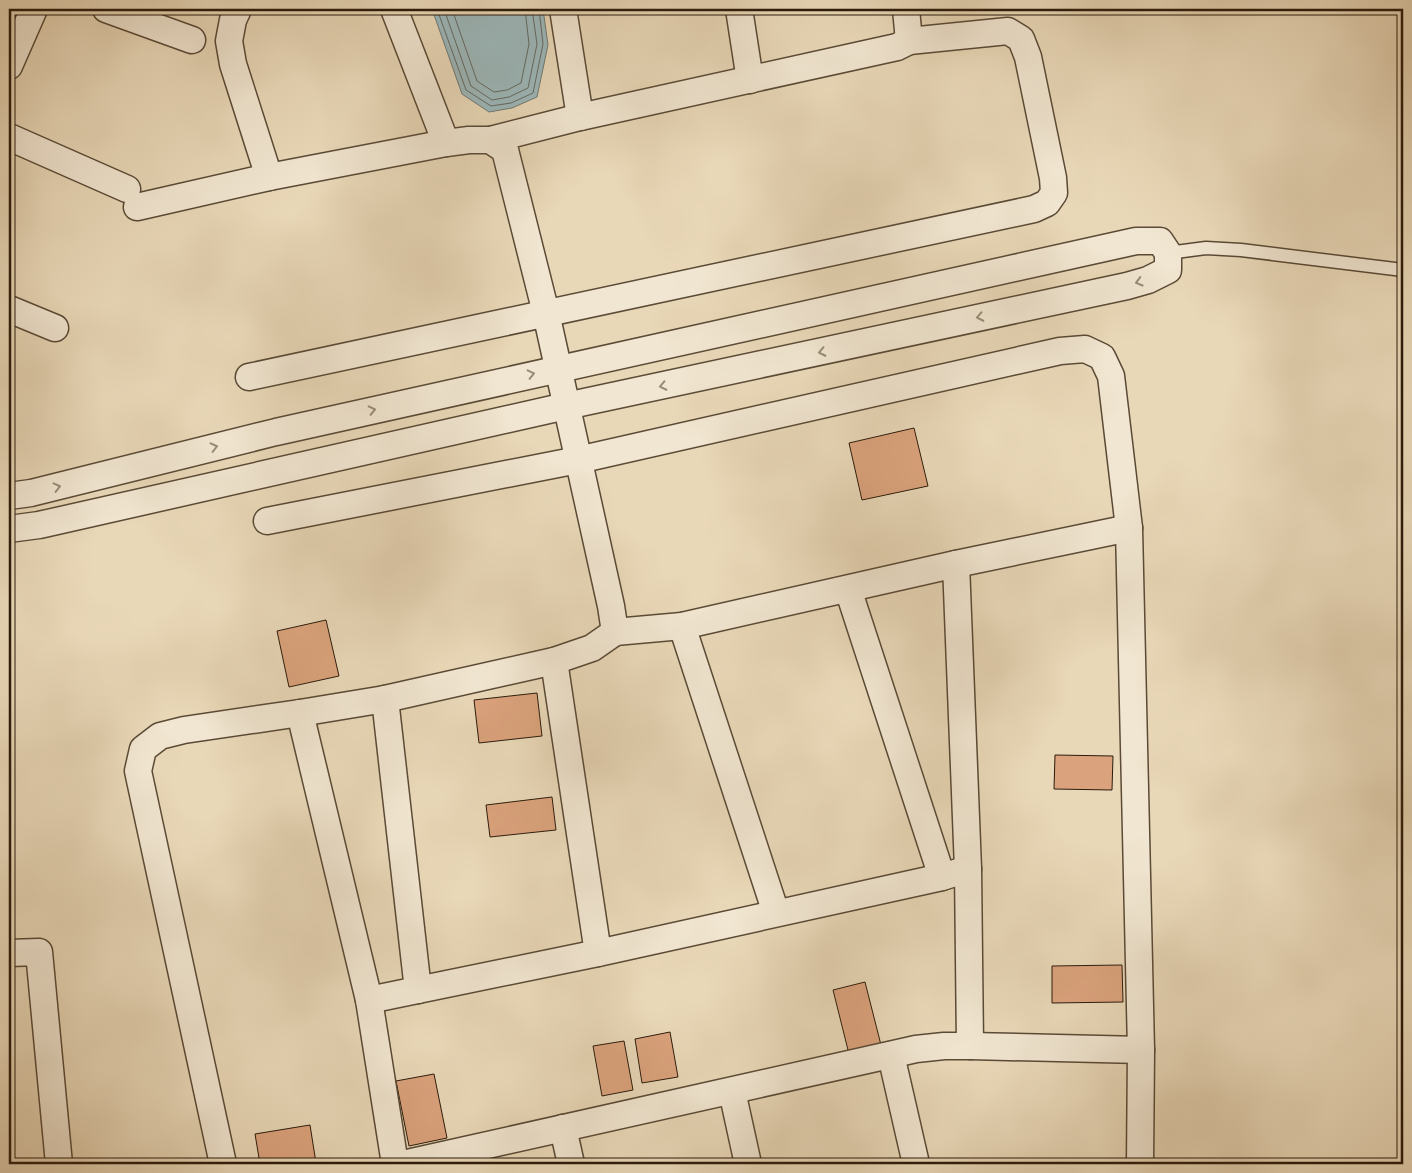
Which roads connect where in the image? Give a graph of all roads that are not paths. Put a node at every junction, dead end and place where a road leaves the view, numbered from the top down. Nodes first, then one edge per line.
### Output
1 (34, 9) edge
2 (106, 9) edge
3 (238, 9) edge
4 (394, 9) edge
5 (563, 9) edge
6 (739, 9) edge
7 (906, 9) edge
8 (192, 40) dead end
9 (910, 41) junction
10 (9, 66) edge
11 (750, 80) junction
12 (580, 118) junction
13 (9, 137) edge
14 (490, 140) junction
15 (446, 143) junction
16 (269, 177) junction
17 (1168, 253) junction
18 (1403, 270) edge
19 (9, 310) edge
20 (546, 314) junction
21 (55, 328) dead end
22 (558, 368) junction
23 (249, 377) dead end
24 (566, 406) junction
25 (578, 460) junction
26 (9, 496) edge
27 (267, 521) dead end
28 (1129, 528) junction
29 (9, 529) edge
30 (956, 564) junction
31 (848, 589) junction
32 (682, 626) junction
33 (615, 632) junction
34 (554, 661) junction
35 (385, 699) junction
36 (300, 713) junction
37 (968, 869) junction
38 (942, 877) junction
39 (776, 914) junction
40 (9, 953) edge
41 (598, 953) junction
42 (418, 990) junction
43 (369, 1000) junction
44 (970, 1046) junction
45 (1141, 1050) junction
46 (891, 1055) junction
47 (732, 1090) junction
48 (563, 1128) junction
49 (59, 1164) edge
50 (223, 1164) edge
51 (395, 1164) edge
52 (403, 1164) edge
53 (570, 1164) edge
54 (748, 1164) edge
55 (916, 1164) edge
56 (1140, 1164) edge

1 - 10 street
2 - 8 street
3 - 16 street
4 - 15 street
5 - 12 street
6 - 11 street
7 - 9 street
9 - 11 street
9 - 20 street
11 - 12 street
12 - 14 street
13 - 16 street
14 - 15 street
14 - 20 street
15 - 16 street
17 - 18 lane
17 - 22 street
17 -> 24 street
19 - 21 street
20 - 22 street
20 - 23 street
22 - 24 street
26 -> 22 street
24 - 25 street
24 - 29 street
25 - 27 street
25 - 28 street
25 - 33 street
28 - 30 street
28 - 45 street
30 - 31 street
30 - 37 street
31 - 32 street
31 - 38 street
32 - 33 street
32 - 39 street
33 - 34 street
34 - 35 street
34 - 41 street
35 - 36 street
35 - 42 street
36 - 43 street
36 - 50 street
37 - 38 street
37 - 44 street
38 - 39 street
39 - 41 street
40 - 49 street
41 - 42 street
42 - 43 street
43 - 51 street
44 - 45 street
44 - 46 street
45 - 56 street
46 - 47 street
46 - 55 street
47 - 48 street
47 - 54 street
48 - 52 street
48 - 53 street

